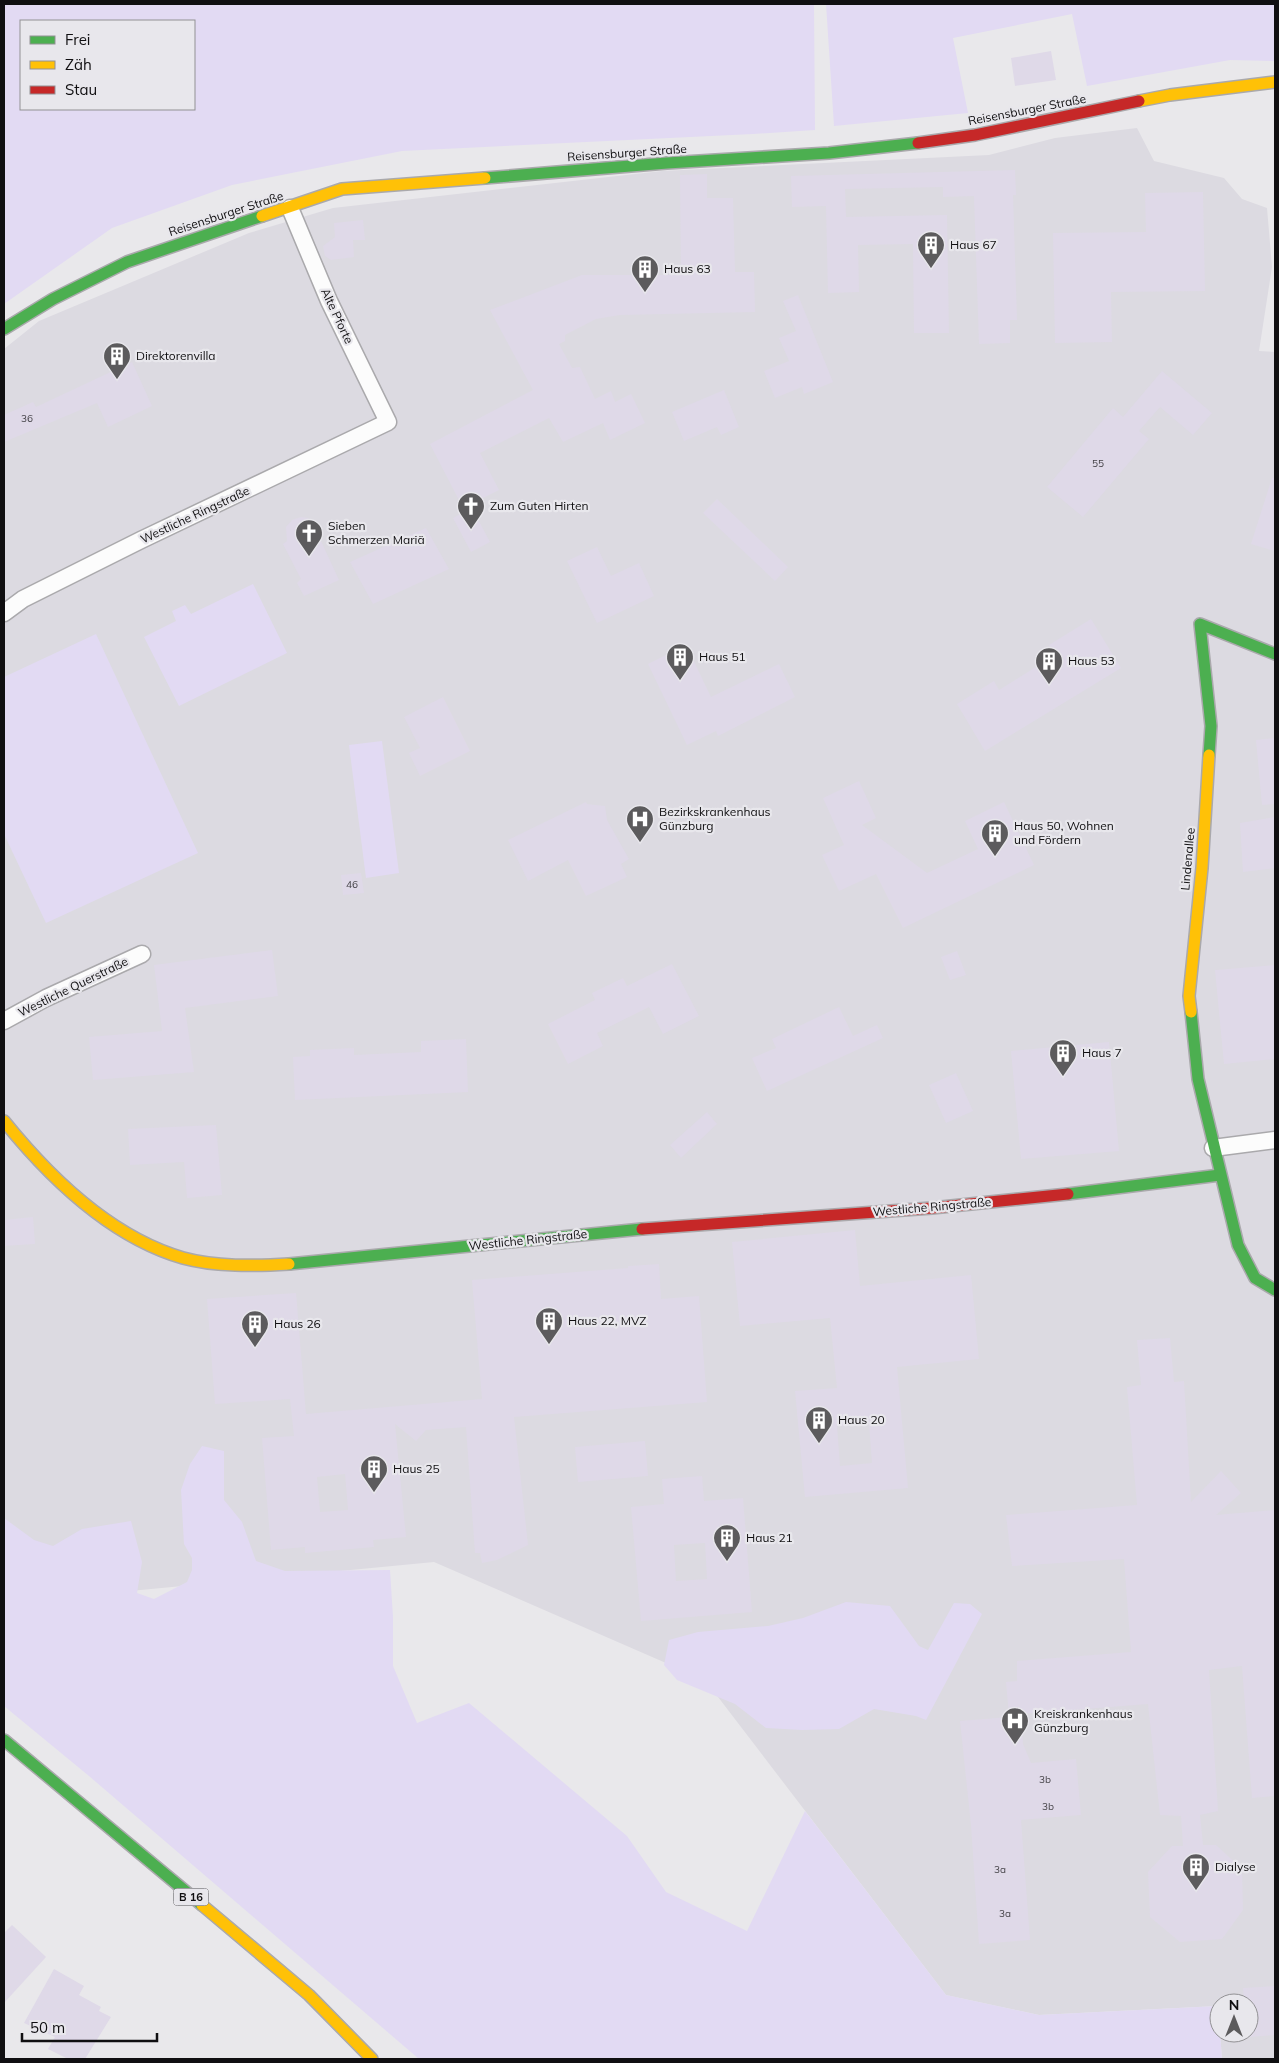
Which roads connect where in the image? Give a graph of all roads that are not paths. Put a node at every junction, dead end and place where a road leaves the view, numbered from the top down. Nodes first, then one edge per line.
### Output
1 (1275, 82) edge
2 (290, 208) junction
3 (4, 329) edge
4 (388, 422) joint
5 (4, 613) edge
6 (1275, 654) edge
7 (142, 954) dead end
8 (4, 1021) edge
9 (4, 1121) edge
10 (1275, 1140) edge
11 (1214, 1148) junction
12 (1220, 1175) junction
13 (1275, 1290) edge
14 (4, 1740) edge
15 (372, 2059) edge

1 - 2 street, Reisensburger Straße
2 - 3 street, Reisensburger Straße
2 - 4 street, Alte Pforte
4 - 5 street, Westliche Ringstraße
6 - 11 street, Lindenallee
7 - 8 street, Westliche Querstraße
9 - 12 street, Westliche Ringstraße
10 - 11 street
11 - 12 street, Lindenallee
12 - 13 street, Lindenallee
14 - 15 street, B 16

